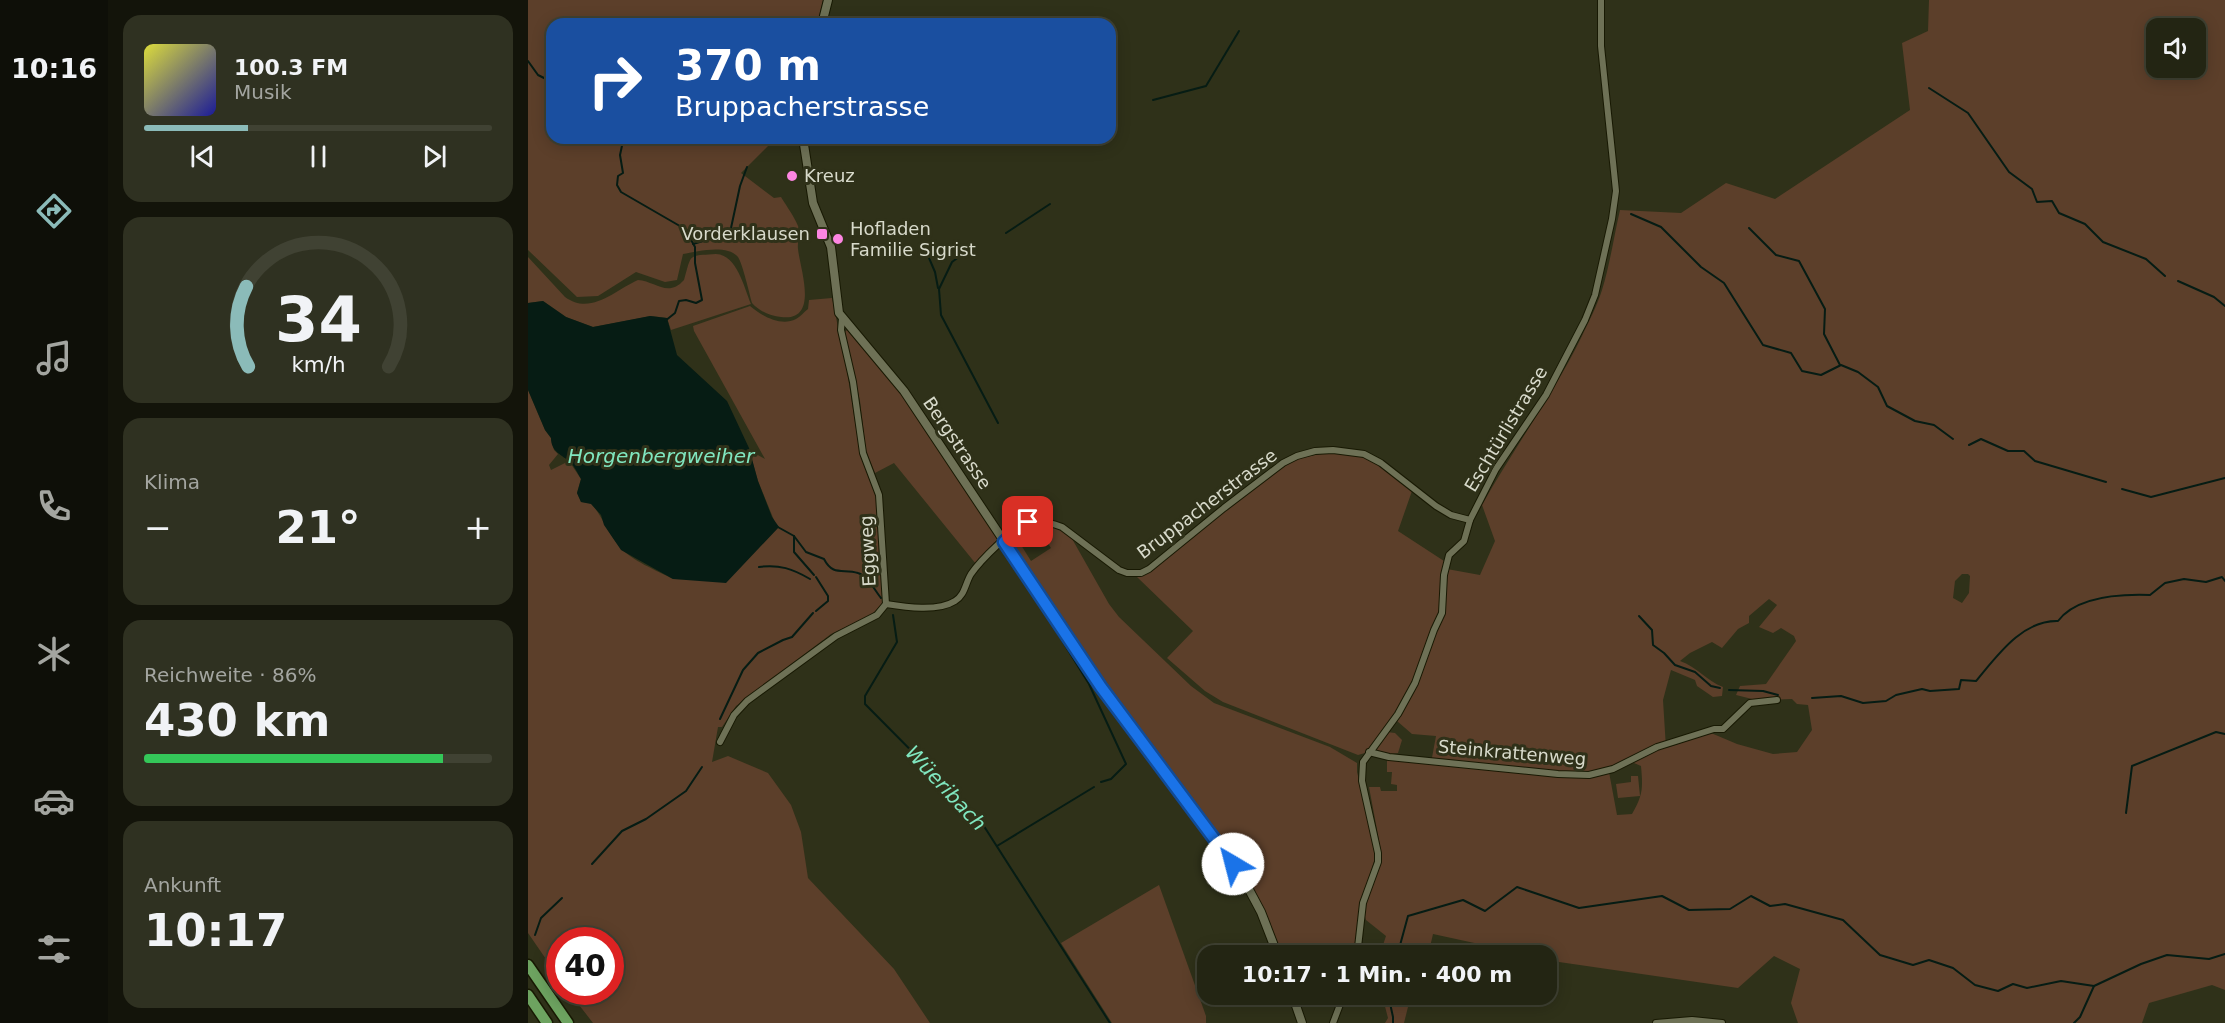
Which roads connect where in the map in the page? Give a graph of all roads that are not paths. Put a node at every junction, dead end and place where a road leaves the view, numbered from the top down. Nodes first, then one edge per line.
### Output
1 (828, 0) edge
2 (1600, 0) edge
3 (824, 18) edge
4 (804, 144) edge
5 (842, 318) junction
6 (1470, 520) junction
7 (1004, 542) junction
8 (886, 604) junction
9 (1777, 700) dead end
10 (720, 742) dead end
11 (1369, 752) junction
12 (1274, 945) edge
13 (1359, 945) edge
14 (528, 965) edge
15 (528, 995) edge
16 (1296, 1005) edge
17 (1340, 1005) edge
18 (547, 1023) edge
19 (568, 1023) edge
20 (1302, 1023) edge
21 (1333, 1023) edge
22 (1656, 1023) edge
23 (1722, 1023) edge

1 - 3 street
2 - 6 street, Eschtürlistrasse
4 - 5 street, Bergstrasse
5 - 7 street, Bergstrasse
5 - 8 street, Eggweg
6 - 7 street, Bruppacherstrasse
6 - 11 street, Eschtürlistrasse
7 - 8 street, Bruppacherstrasse
7 - 12 street, Bergstrasse
8 - 10 street, Eggweg
9 - 11 street, Steinkrattenweg
11 - 13 street, Eschtürlistrasse
14 - 19 highway
15 - 18 highway
16 - 20 street
17 - 21 street
22 - 23 street

